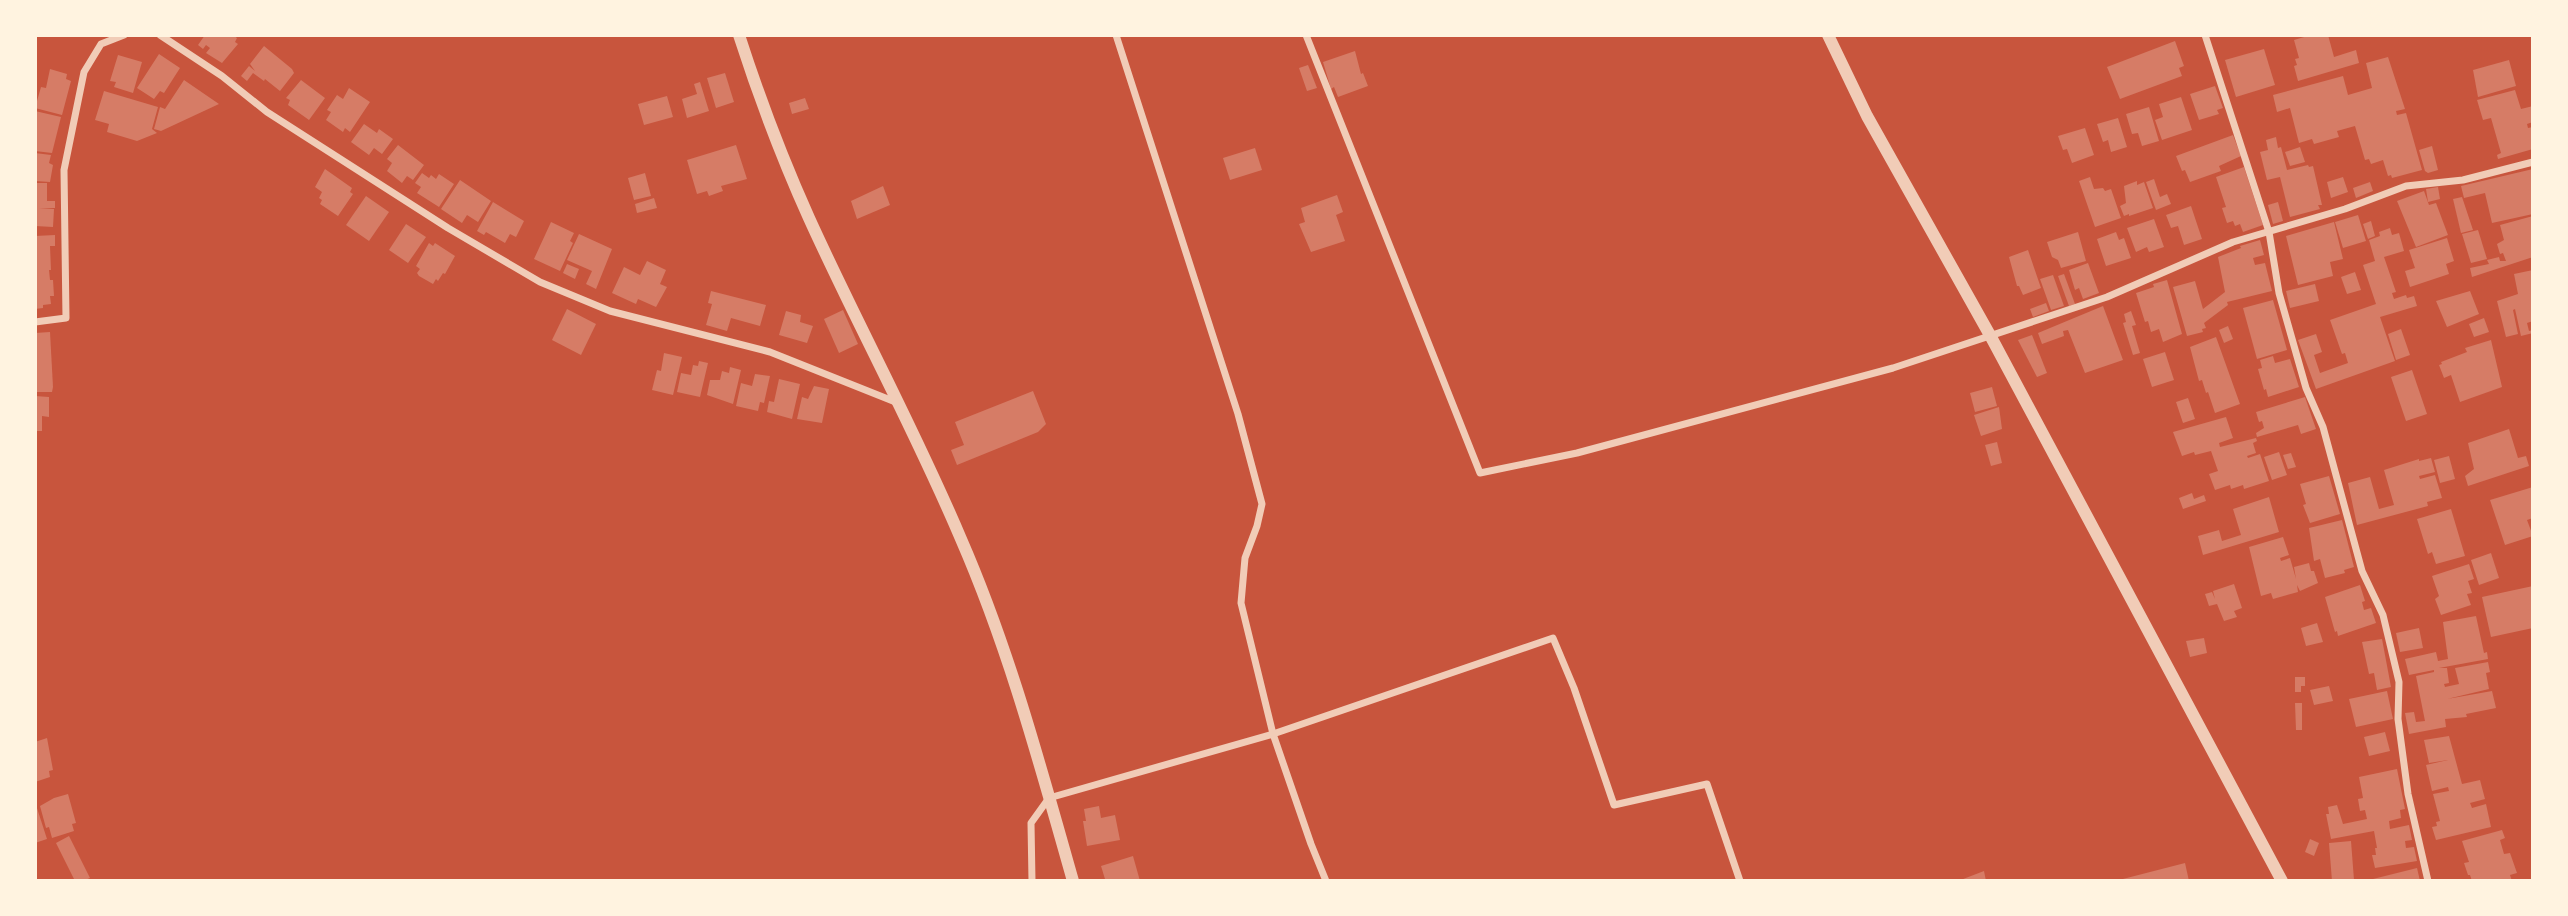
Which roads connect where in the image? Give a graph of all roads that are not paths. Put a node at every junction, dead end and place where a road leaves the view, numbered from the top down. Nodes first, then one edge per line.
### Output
1 (124, 35) edge
2 (160, 35) edge
3 (739, 35) edge
4 (1116, 35) edge
5 (1306, 35) edge
6 (1828, 35) edge
7 (2205, 35) edge
8 (2533, 162) edge
9 (2269, 232) junction
10 (35, 322) edge
11 (1991, 337) junction
12 (899, 403) junction
13 (1273, 734) junction
14 (1049, 798) junction
15 (1032, 881) edge
16 (1073, 881) edge
17 (1326, 881) edge
18 (1740, 881) edge
19 (2282, 881) edge
20 (2428, 881) edge

1 - 10 street
2 - 12 street
3 - 12 street
4 - 13 street
5 - 11 street
6 - 11 street
7 - 9 street
8 - 9 street
9 - 11 street
9 - 20 street
11 - 19 street
12 - 14 street
13 - 14 street
13 - 17 street
13 - 18 street
14 - 15 street
14 - 16 street

